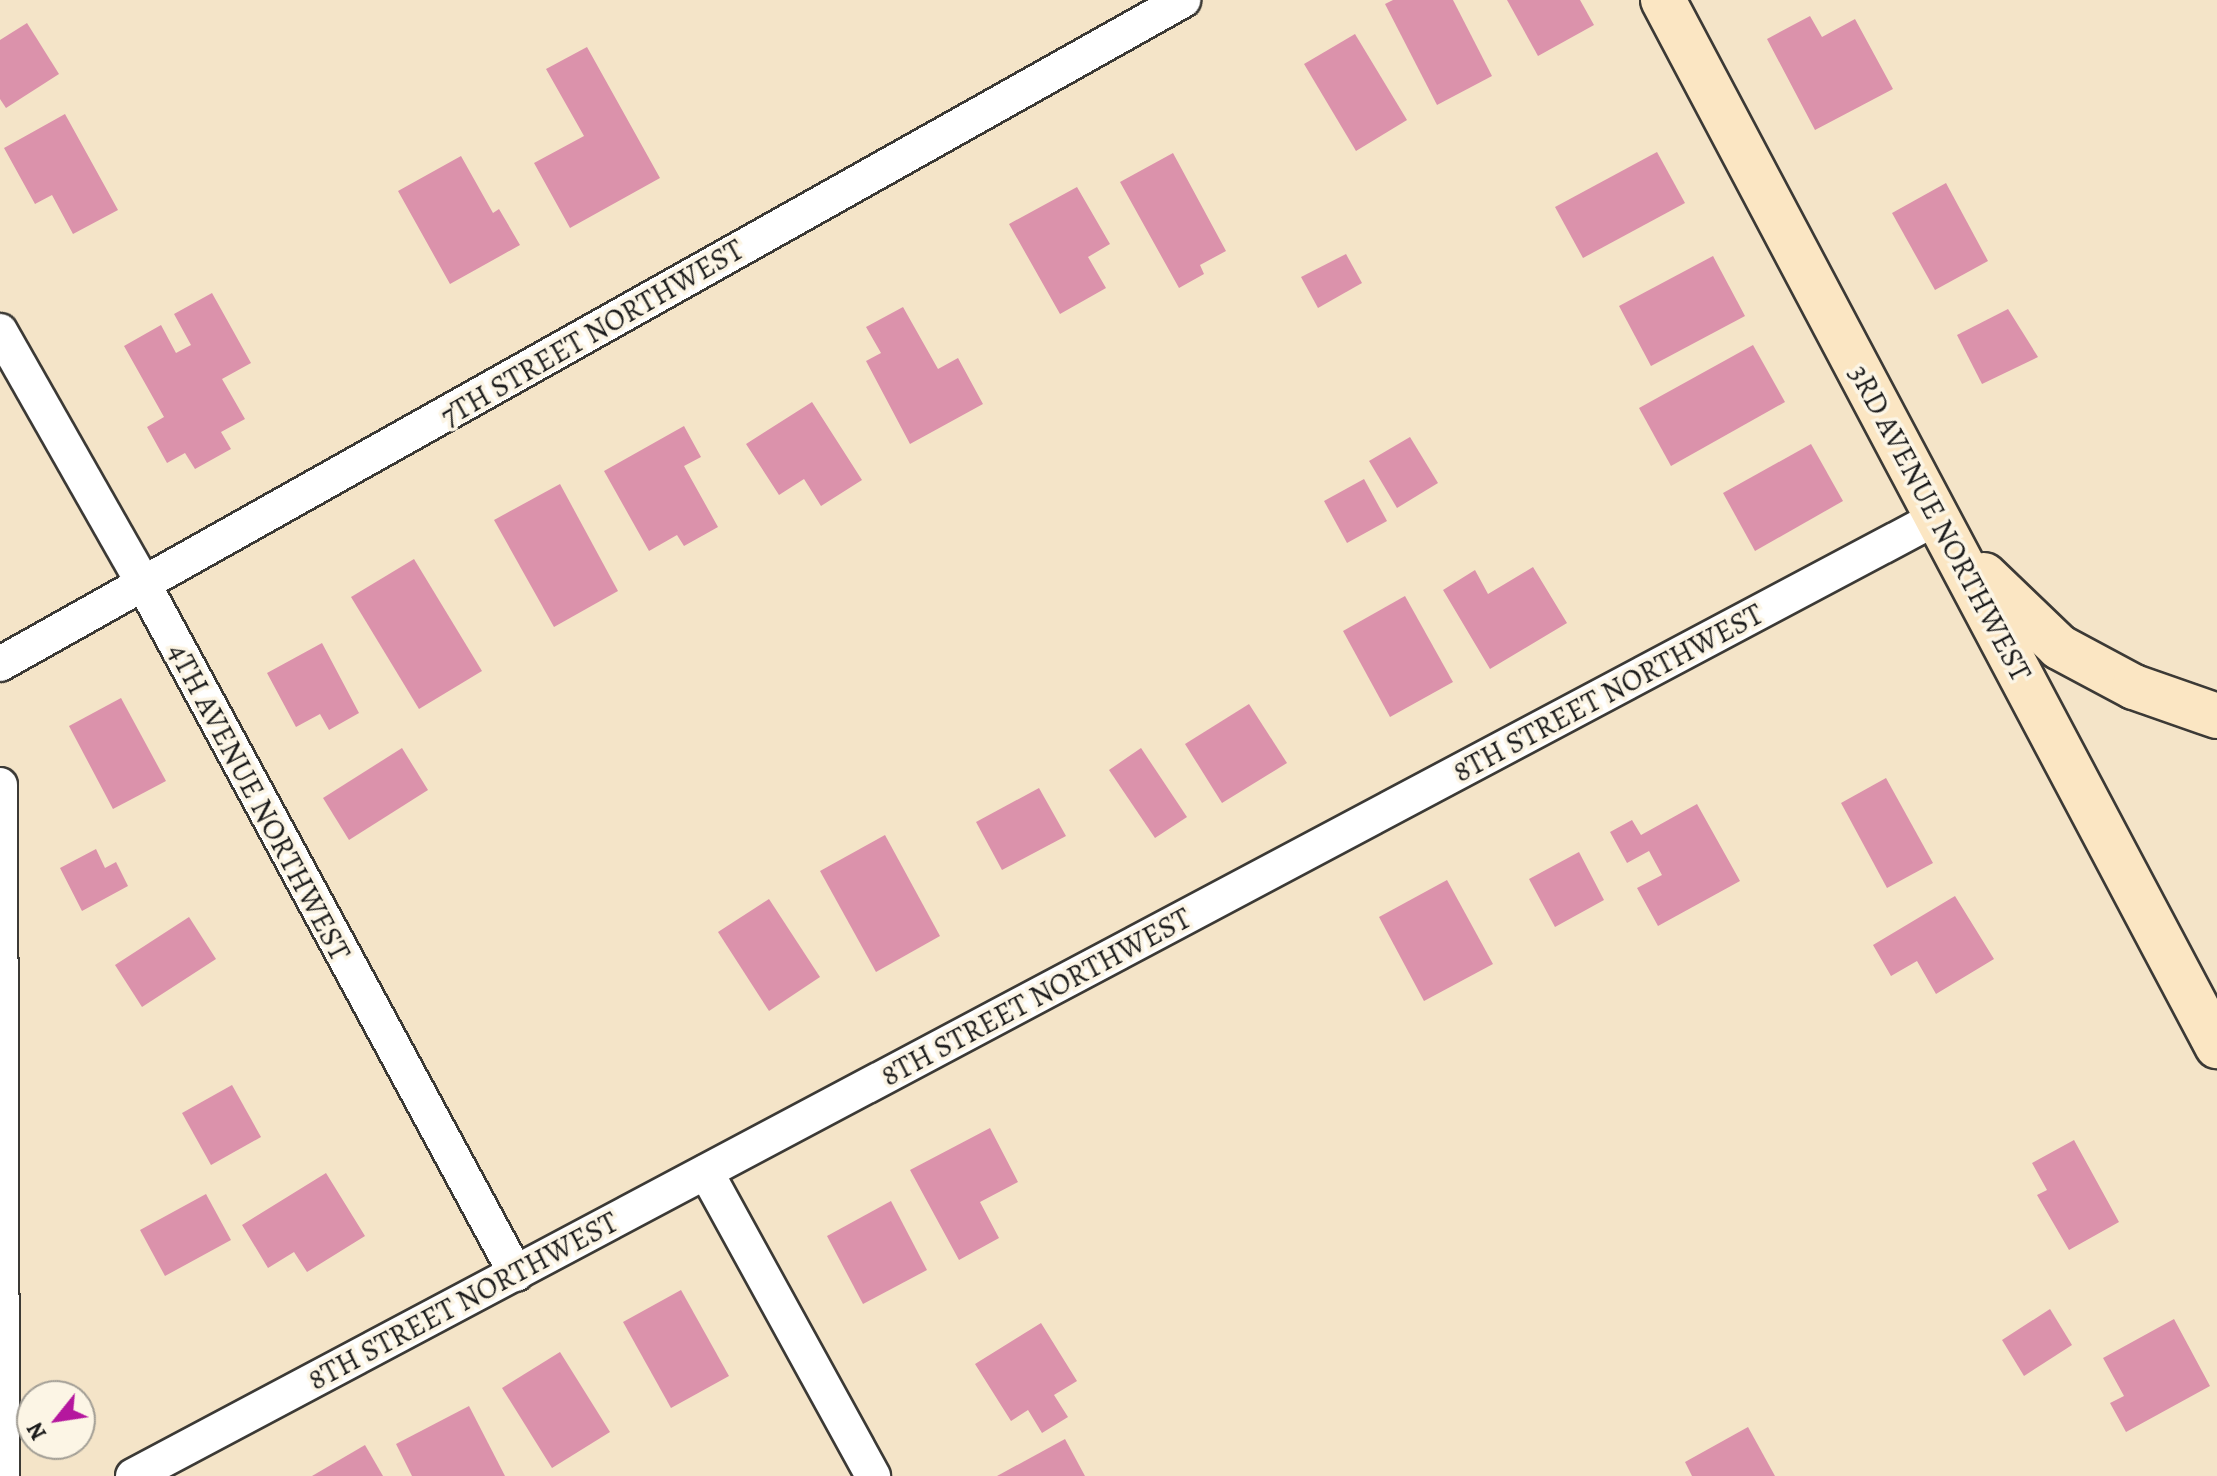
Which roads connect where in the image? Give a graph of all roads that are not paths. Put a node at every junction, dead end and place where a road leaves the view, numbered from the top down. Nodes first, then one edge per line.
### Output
1 (1183, 0) edge
2 (1663, 0) edge
3 (0, 331) edge
4 (1938, 517) junction
5 (144, 585) junction
6 (0, 664) edge
7 (2217, 716) edge
8 (0, 785) edge
9 (2217, 1046) edge
10 (706, 1172) junction
11 (516, 1274) junction
12 (2, 1476) edge
13 (133, 1476) edge
14 (873, 1476) edge

1 - 5 street, 7TH STREET NORTHWEST
2 - 4 main road, 3RD AVENUE NORTHWEST
3 - 5 street, 4TH AVENUE NORTHWEST
4 - 7 main road
4 - 9 main road, 3RD AVENUE NORTHWEST
4 - 10 street, 8TH STREET NORTHWEST
5 - 6 street, 7TH STREET NORTHWEST
5 - 11 street, 4TH AVENUE NORTHWEST
8 - 12 street
10 - 11 street, 8TH STREET NORTHWEST
10 - 14 street
11 - 13 street, 8TH STREET NORTHWEST

